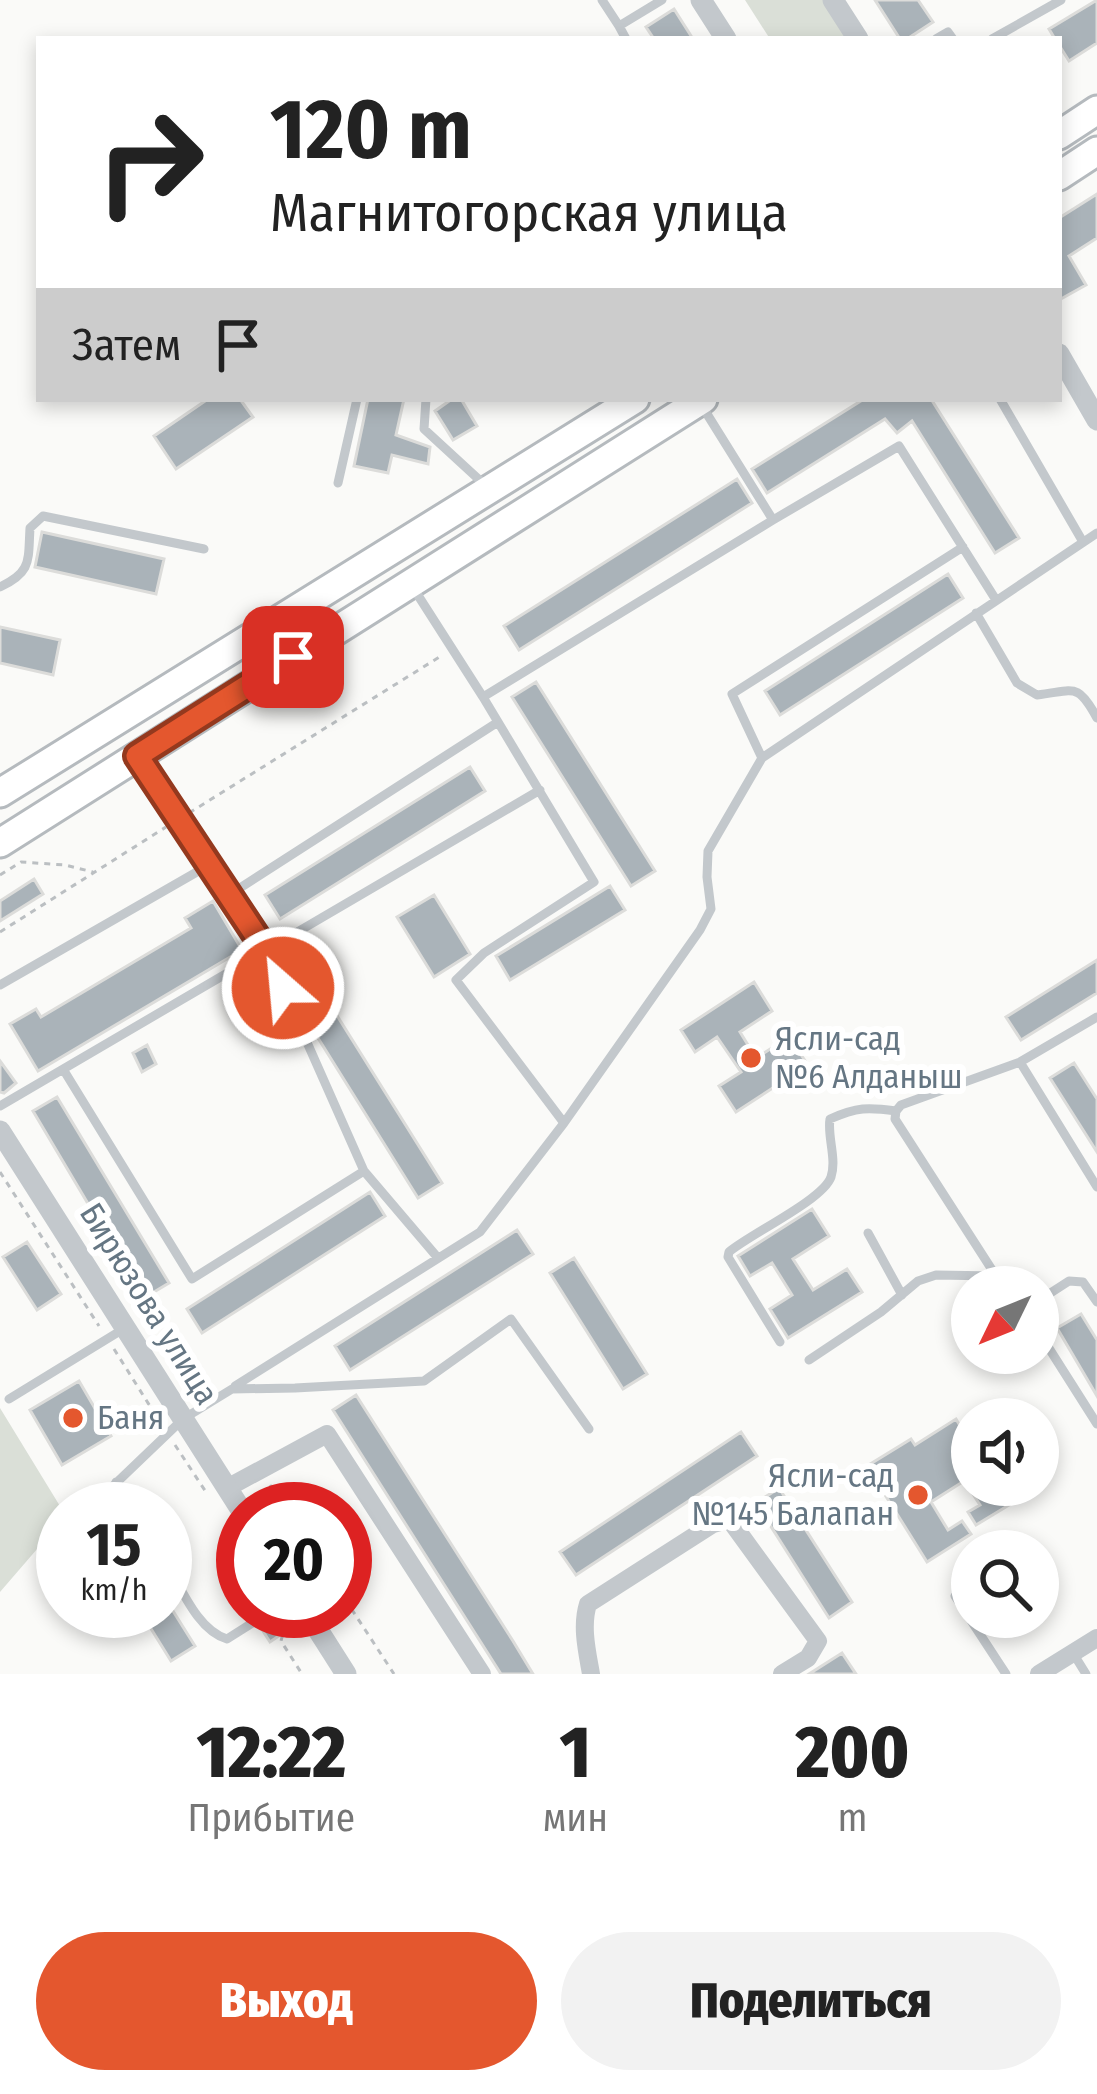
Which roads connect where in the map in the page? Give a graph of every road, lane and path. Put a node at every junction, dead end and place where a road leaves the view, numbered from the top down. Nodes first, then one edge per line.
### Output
1 (602, 0) edge
2 (662, 0) edge
3 (701, 0) edge
4 (833, 0) edge
5 (1061, 0) edge
6 (619, 26) junction
7 (624, 36) edge
8 (724, 36) edge
9 (856, 36) edge
10 (997, 36) edge
11 (1097, 110) edge
12 (1062, 133) edge
13 (1097, 152) edge
14 (1062, 174) edge
15 (1062, 359) edge
16 (356, 402) edge
17 (426, 402) edge
18 (630, 402) edge
19 (698, 402) edge
20 (702, 402) edge
21 (1002, 402) edge
22 (1097, 420) edge
23 (338, 484) dead end
24 (490, 489) junction
25 (773, 520) junction
26 (1097, 533) edge
27 (1083, 542) junction
28 (963, 547) junction
29 (203, 549) dead end
30 (411, 583) junction
31 (0, 587) edge
32 (996, 599) junction
33 (976, 614) junction
34 (453, 649) junction
35 (483, 697) junction
36 (1097, 718) edge
37 (498, 722) junction
38 (137, 756) junction
39 (762, 758) junction
40 (540, 790) junction
41 (0, 793) edge
42 (179, 819) junction
43 (0, 843) edge
44 (209, 865) junction
45 (95, 872) junction
46 (0, 875) edge
47 (229, 895) junction
48 (0, 932) edge
49 (267, 952) junction
50 (0, 985) edge
51 (1097, 1017) edge
52 (1020, 1062) junction
53 (63, 1069) junction
54 (0, 1106) edge
55 (896, 1111) junction
56 (564, 1123) junction
57 (0, 1131) edge
58 (0, 1172) edge
59 (364, 1172) junction
60 (1097, 1187) edge
61 (868, 1233) dead end
62 (438, 1258) junction
63 (990, 1266) edge
64 (1097, 1273) edge
65 (951, 1275) edge
66 (1083, 1282) junction
67 (1059, 1287) edge
68 (902, 1295) junction
69 (1097, 1302) edge
70 (116, 1334) junction
71 (780, 1342) dead end
72 (809, 1360) dead end
73 (1059, 1364) edge
74 (232, 1389) junction
75 (9, 1399) dead end
76 (1097, 1424) edge
77 (175, 1426) junction
78 (589, 1430) dead end
79 (260, 1470) junction
80 (117, 1482) edge
81 (234, 1482) edge
82 (268, 1482) edge
83 (216, 1490) joint
84 (192, 1606) edge
85 (216, 1636) edge
86 (282, 1638) edge
87 (316, 1638) edge
88 (370, 1638) edge
89 (983, 1638) edge
90 (1097, 1638) edge
91 (1073, 1654) junction
92 (302, 1674) edge
93 (346, 1674) edge
94 (394, 1674) edge
95 (482, 1674) edge
96 (591, 1674) edge
97 (782, 1674) edge
98 (1006, 1674) edge
99 (1039, 1674) edge
100 (1086, 1674) edge

1 - 6 lane
2 - 6 lane
3 - 8 street
4 - 9 street
5 - 10 lane
6 - 7 lane
11 - 12 main road
13 - 14 main road
15 - 22 street
16 - 23 lane
17 - 24 lane
18 - 24 main road
19 - 30 main road
20 - 25 lane
21 - 27 lane
24 - 41 main road
25 - 28 lane
25 - 35 lane
26 - 27 lane
27 - 32 lane
28 - 32 lane
28 - 39 lane
29 - 31 lane
30 - 34 lane
30 - 38 main road
32 - 33 lane
33 - 36 lane
33 - 39 lane
34 - 35 lane
34 - 42 path
35 - 37 lane
37 - 40 lane
37 - 47 lane
38 - 42 lane
38 - 43 main road
39 - 56 lane
40 - 49 lane
40 - 56 lane
42 - 44 lane
42 - 45 path
44 - 47 lane
44 - 50 lane
45 - 46 path
45 - 48 path
47 - 49 lane
49 - 53 lane
49 - 59 lane
51 - 52 lane
52 - 55 lane
52 - 60 lane
53 - 54 lane
53 - 59 lane
55 - 63 lane
55 - 71 lane
56 - 62 lane
57 - 70 street, Бирюзова улица
58 - 70 path
59 - 62 lane
61 - 68 lane
62 - 74 lane
64 - 66 lane
65 - 68 lane
66 - 67 lane
66 - 69 lane
68 - 72 lane
70 - 75 lane
70 - 77 street, Бирюзова улица
70 - 77 path
73 - 76 lane
74 - 77 lane
74 - 78 lane
77 - 80 lane
77 - 83 street, Бирюзова улица
77 - 83 path
79 - 81 street
79 - 82 path
79 - 95 street
84 - 85 lane
86 - 92 path
87 - 93 street
88 - 94 path
89 - 98 lane
90 - 91 street
91 - 99 street
91 - 100 lane
96 - 97 street

